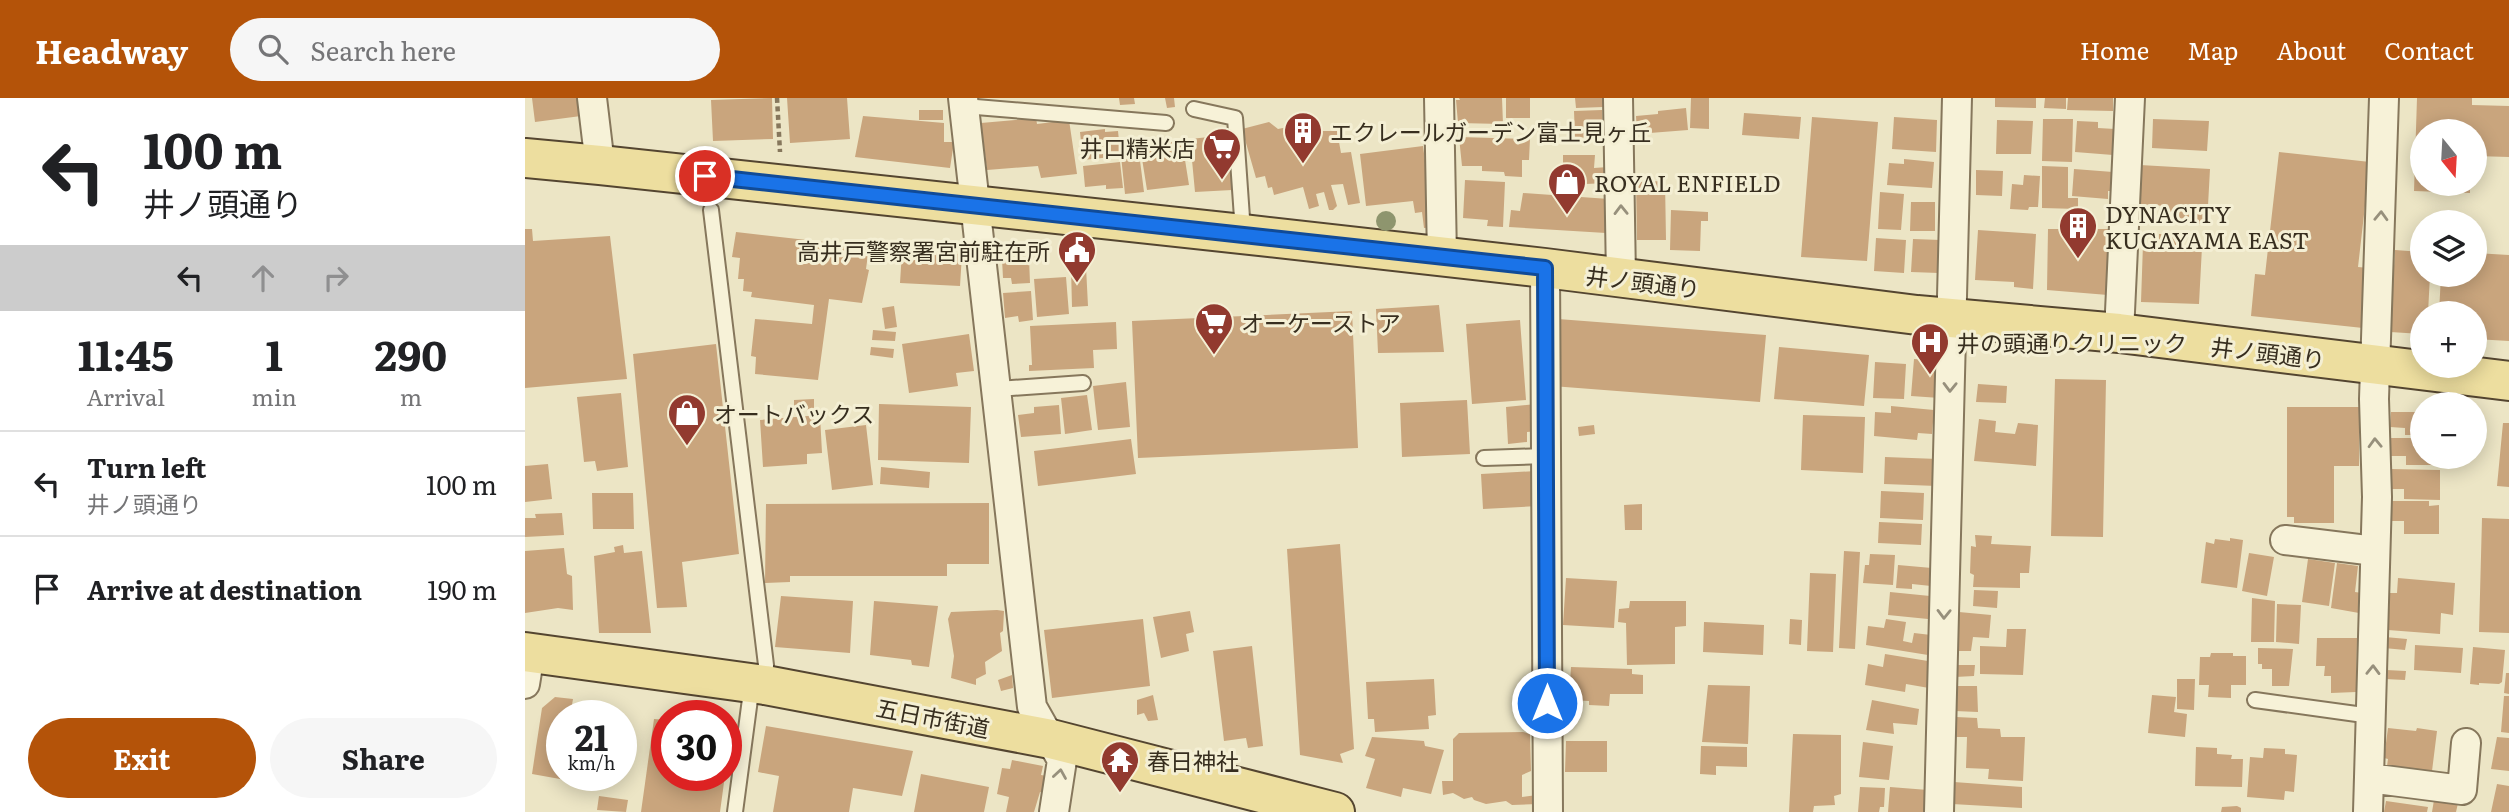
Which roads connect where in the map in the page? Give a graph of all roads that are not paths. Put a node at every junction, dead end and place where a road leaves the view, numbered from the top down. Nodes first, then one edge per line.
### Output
1 (592, 98) edge
2 (1439, 98) edge
3 (1618, 98) edge
4 (1957, 98) edge
5 (2130, 98) edge
6 (2384, 98) edge
7 (963, 102) edge
8 (1194, 109) dead end
9 (1166, 123) dead end
10 (525, 159) edge
11 (600, 165) junction
12 (977, 206) junction
13 (711, 209) dead end
14 (1243, 234) junction
15 (1442, 257) junction
16 (1545, 268) junction
17 (1621, 278) junction
18 (1951, 318) junction
19 (2119, 333) junction
20 (2375, 366) junction
21 (2509, 381) edge
22 (1083, 383) dead end
23 (998, 389) junction
24 (1545, 456) junction
25 (1484, 458) dead end
26 (2285, 540) dead end
27 (2375, 551) junction
28 (527, 663) edge
29 (759, 684) junction
30 (2255, 700) dead end
31 (2371, 716) junction
32 (1051, 739) junction
33 (2466, 743) dead end
34 (2369, 778) junction
35 (735, 812) edge
36 (1054, 812) edge
37 (1335, 812) edge
38 (1548, 812) edge
39 (1939, 812) edge
40 (2368, 812) edge

1 - 11 street
2 - 15 street
17 -> 3 street
4 - 18 street
5 - 19 street
20 -> 6 street
7 - 9 lane
7 - 12 street
8 - 14 lane
10 - 11 main road, 井ノ頭通り
11 - 12 main road, 井ノ頭通り
12 - 14 main road, 井ノ頭通り
12 - 23 street
13 - 29 lane
14 - 15 main road, 井ノ頭通り
15 - 16 main road, 井ノ頭通り
16 - 17 main road, 井ノ頭通り
16 - 24 street
17 - 18 main road, 井ノ頭通り
18 - 19 main road, 井ノ頭通り
18 -> 39 street
19 - 20 main road, 井ノ頭通り
20 - 21 main road, 井ノ頭通り
27 -> 20 street
22 - 23 lane
23 - 32 street
24 - 25 lane
24 - 38 street
26 - 27 street
31 -> 27 street
28 - 29 main road, 五日市街道
29 - 32 main road, 五日市街道
29 - 35 lane
30 - 31 lane
31 - 34 street
36 -> 32 street
32 - 37 main road, 五日市街道
33 - 34 street
34 - 40 street

